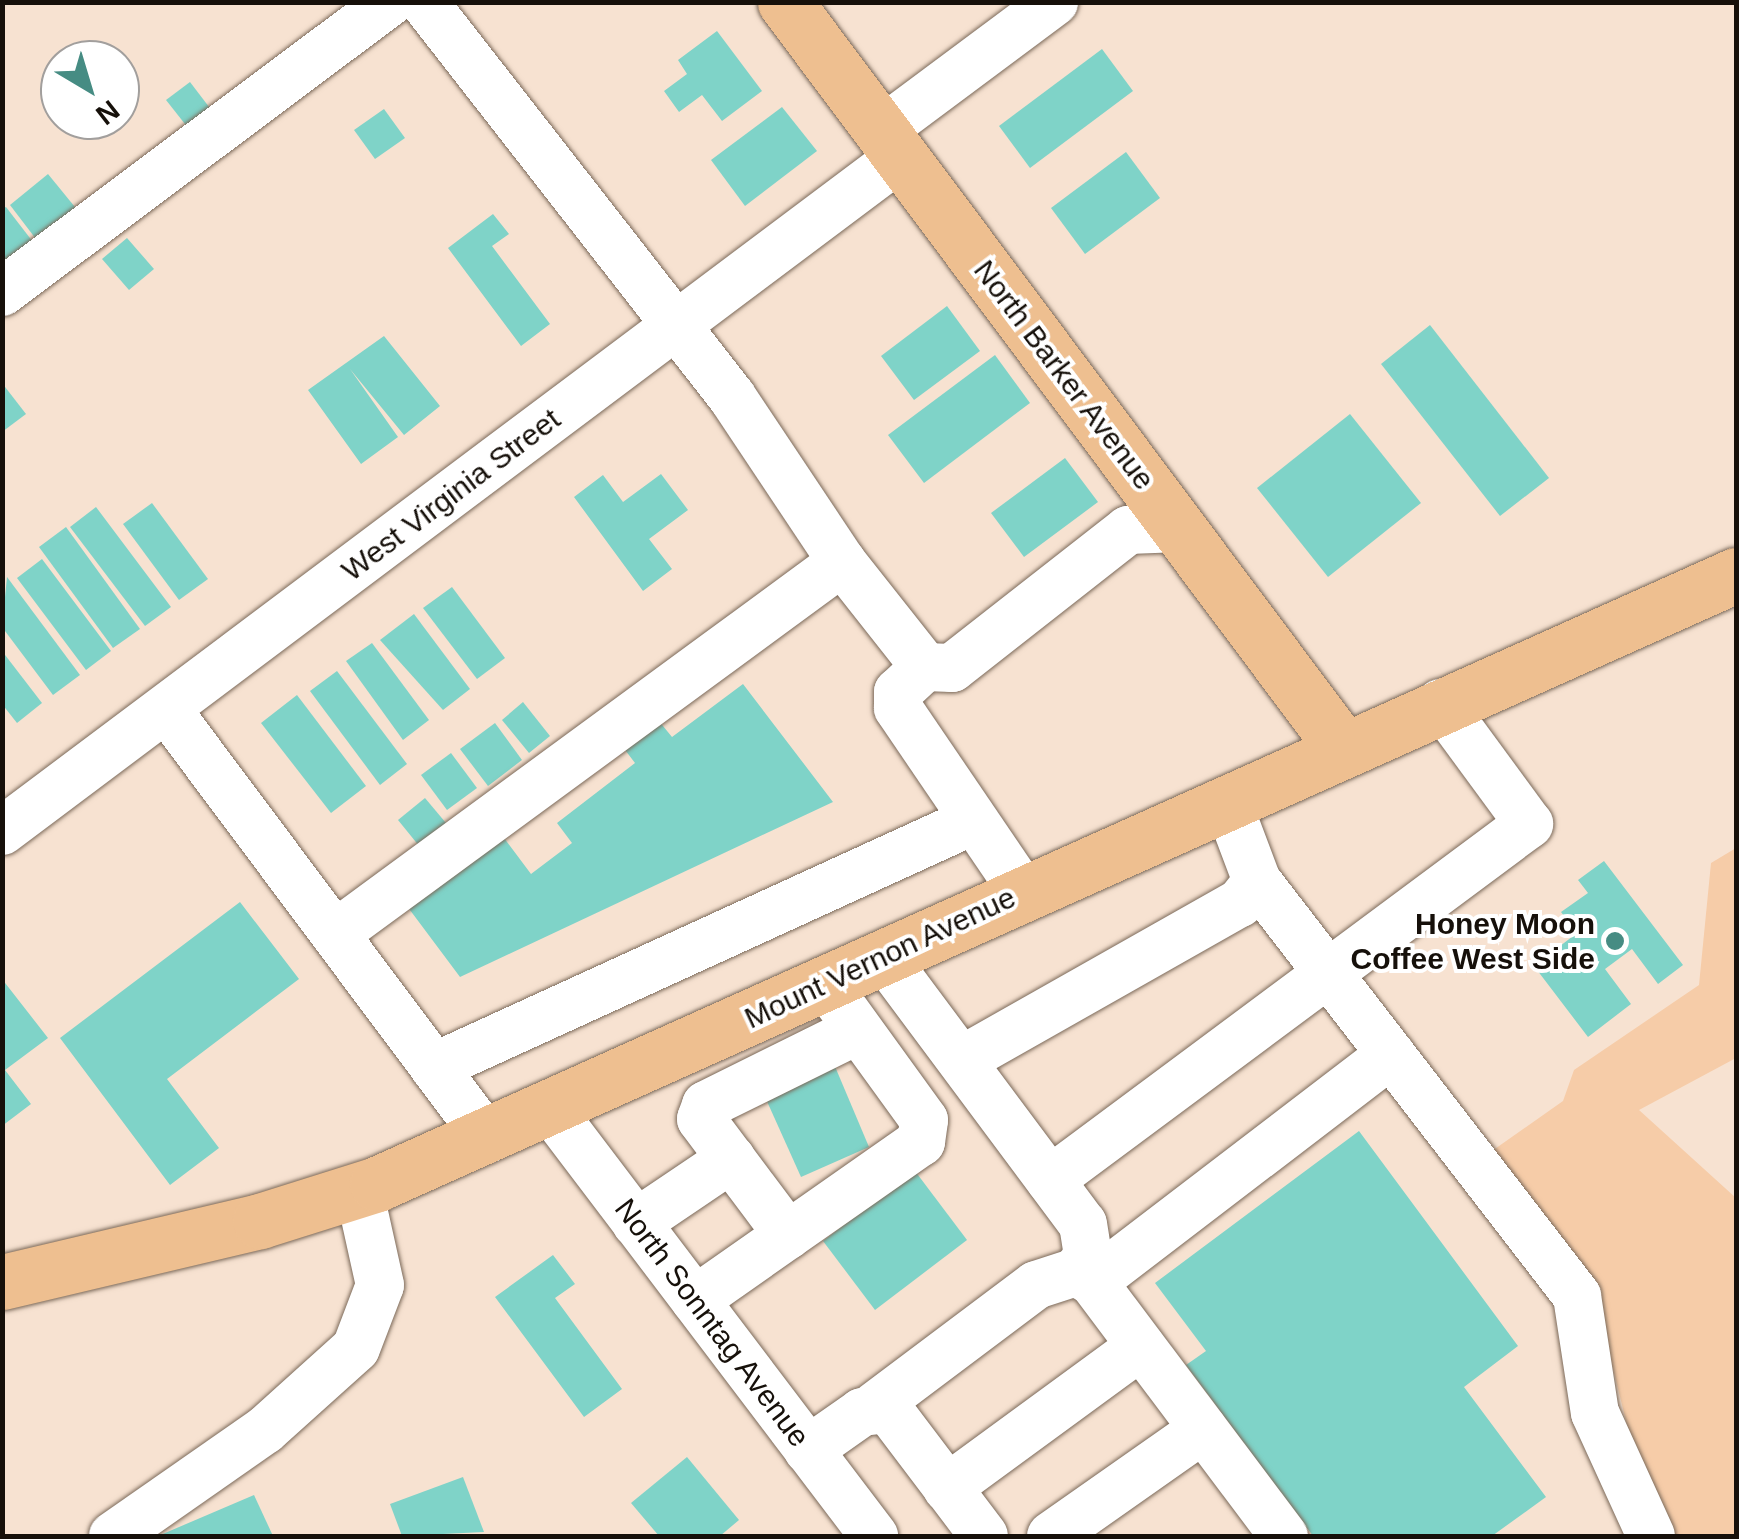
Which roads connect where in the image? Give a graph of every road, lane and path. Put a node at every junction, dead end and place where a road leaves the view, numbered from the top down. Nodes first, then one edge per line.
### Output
1 (390, 2) edge
2 (424, 2) edge
3 (784, 2) edge
4 (1054, 2) edge
5 (890, 144) junction
6 (2, 292) edge
7 (678, 326) junction
8 (1180, 528) junction
9 (842, 562) junction
10 (1736, 575) edge
11 (925, 666) junction
12 (1440, 703) junction
13 (168, 711) junction
14 (1342, 747) junction
15 (1234, 797) junction
16 (970, 822) junction
17 (2, 831) edge
18 (1256, 880) junction
19 (1024, 892) junction
20 (335, 934) junction
21 (883, 956) junction
22 (1331, 976) junction
23 (824, 983) junction
24 (858, 1030) junction
25 (1391, 1054) junction
26 (962, 1060) junction
27 (434, 1067) junction
28 (551, 1110) junction
29 (488, 1139) junction
30 (730, 1159) junction
31 (1050, 1180) junction
32 (358, 1190) junction
33 (636, 1223) junction
34 (788, 1235) junction
35 (1085, 1277) junction
36 (2, 1282) edge
37 (694, 1300) junction
38 (1142, 1346) junction
39 (875, 1406) junction
40 (1203, 1428) junction
41 (808, 1450) junction
42 (947, 1488) junction
43 (1262, 1529) edge
44 (114, 1536) edge
45 (874, 1536) edge
46 (984, 1536) edge
47 (1051, 1536) edge
48 (1651, 1536) edge

1 - 6 street
2 - 7 street
3 - 5 main road, North Barker Avenue
4 - 5 street, West Virginia Street
5 - 7 street, West Virginia Street
5 - 8 main road, North Barker Avenue
7 - 9 street
7 - 13 street, West Virginia Street
8 - 11 street
8 - 14 main road, North Barker Avenue
9 - 11 street
9 - 20 street
10 - 12 main road, Mount Vernon Avenue
11 - 16 street
12 - 14 main road, Mount Vernon Avenue
12 - 22 street
13 - 17 street, West Virginia Street
13 - 20 street
14 - 15 main road, Mount Vernon Avenue
15 - 18 street
15 - 19 main road, Mount Vernon Avenue
16 - 19 street
16 - 27 street
18 - 22 street
18 - 26 street
19 - 21 main road, Mount Vernon Avenue
20 - 27 street
21 - 23 main road, Mount Vernon Avenue
21 - 26 street
22 - 25 street
22 - 31 street
23 - 24 street
23 - 28 main road, Mount Vernon Avenue
24 - 30 street
24 - 34 street
25 - 35 street
25 - 48 street
26 - 31 street
27 - 29 street
28 - 29 main road, Mount Vernon Avenue
28 - 33 street, North Sonntag Avenue
29 - 32 main road, Mount Vernon Avenue
30 - 33 street
30 - 34 street
31 - 35 street
32 - 36 main road, Mount Vernon Avenue
32 - 44 street
33 - 37 street, North Sonntag Avenue
34 - 37 street
35 - 38 street
35 - 39 street
37 - 41 street, North Sonntag Avenue
38 - 40 street
38 - 42 street
39 - 41 street
39 - 42 street
40 - 43 street
40 - 47 street
41 - 45 street, North Sonntag Avenue
42 - 46 street

